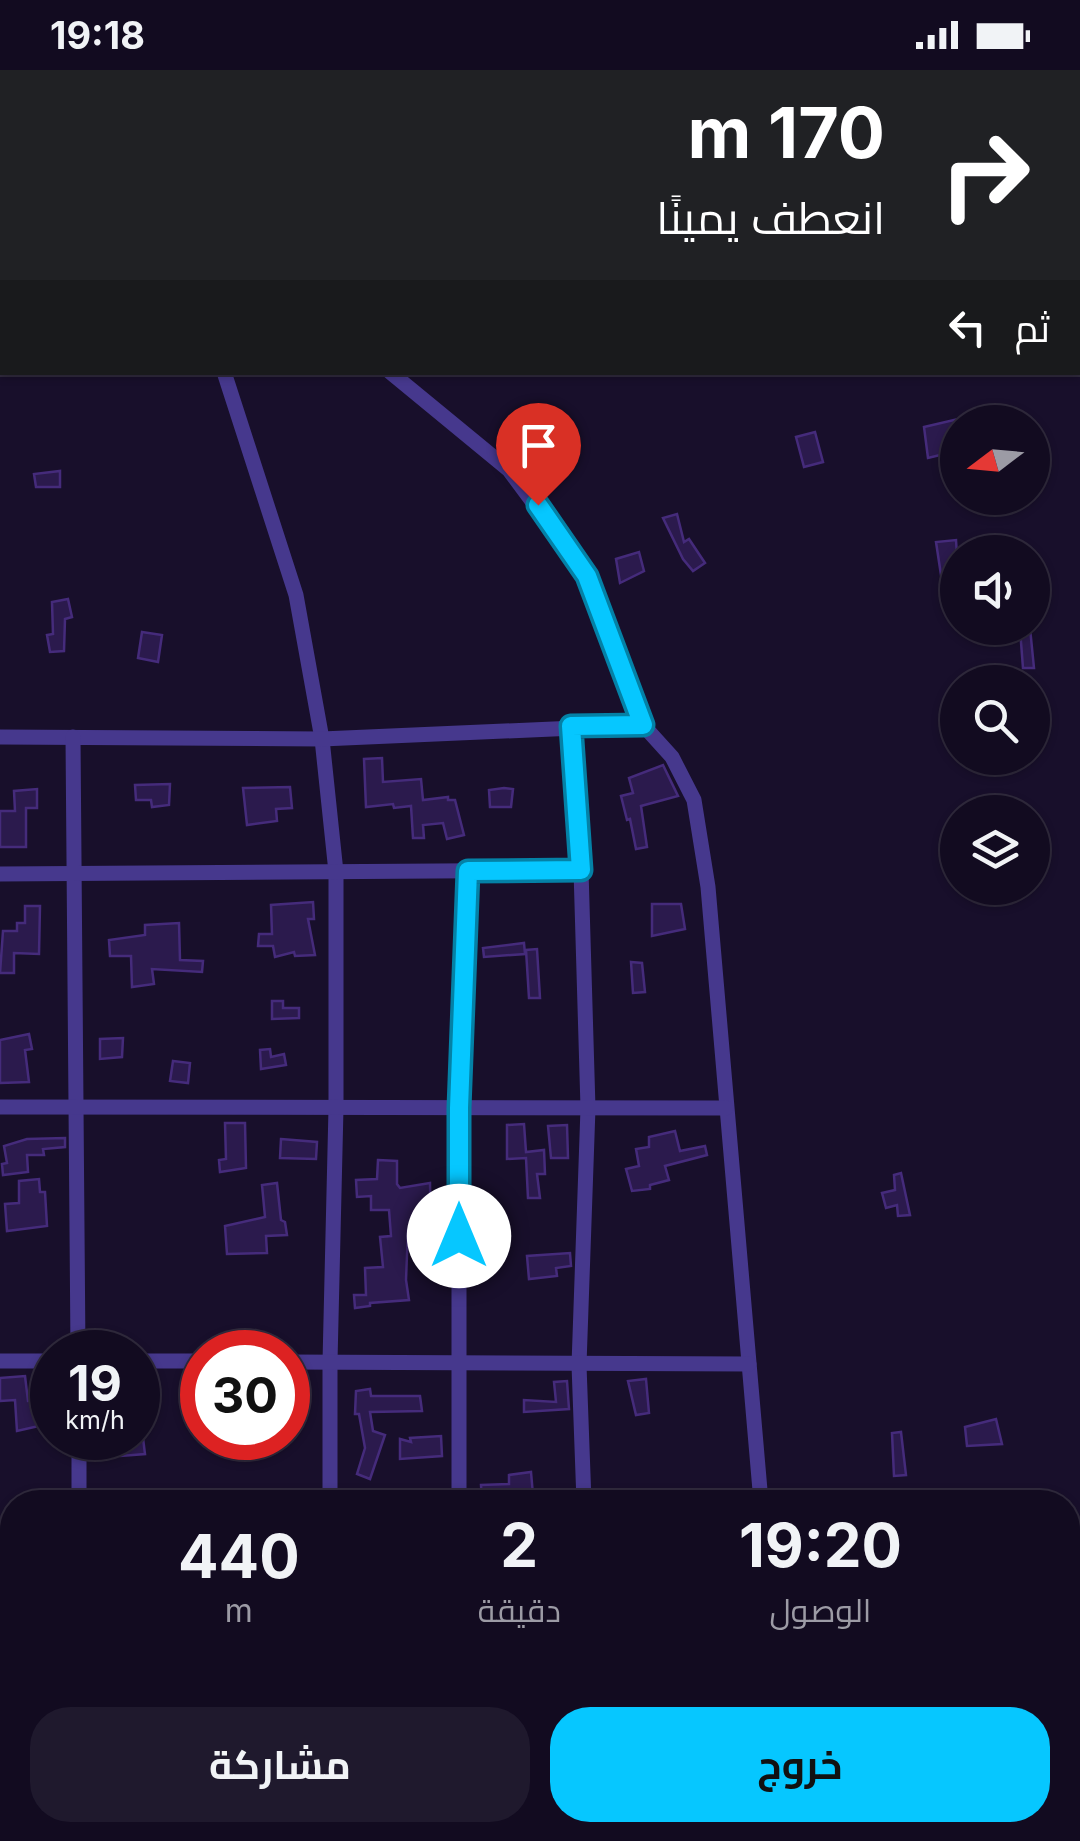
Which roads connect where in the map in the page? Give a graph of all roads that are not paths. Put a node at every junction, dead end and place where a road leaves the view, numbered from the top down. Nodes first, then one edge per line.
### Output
1 (225, 375) edge
2 (394, 375) edge
3 (643, 725) junction
4 (571, 726) junction
5 (0, 737) edge
6 (72, 737) junction
7 (322, 740) junction
8 (581, 870) junction
9 (468, 871) junction
10 (336, 872) junction
11 (0, 874) edge
12 (74, 874) junction
13 (0, 1107) edge
14 (76, 1108) junction
15 (336, 1108) junction
16 (459, 1108) junction
17 (588, 1108) junction
18 (726, 1108) junction
19 (78, 1330) edge
20 (0, 1360) edge
21 (30, 1361) edge
22 (310, 1362) edge
23 (330, 1362) junction
24 (460, 1364) junction
25 (749, 1364) junction
26 (580, 1365) junction
27 (79, 1460) edge
28 (79, 1490) edge
29 (330, 1490) edge
30 (459, 1490) edge
31 (584, 1490) edge
32 (760, 1490) edge

1 - 7 street
2 - 3 street
3 - 4 street
3 - 18 street
4 - 7 street
4 - 8 street
5 - 6 street
6 - 7 street
6 - 12 street
7 - 10 street
8 - 9 street
8 - 17 street
9 - 10 street
9 - 16 street
10 - 12 street
10 - 15 street
11 - 12 street
12 - 14 street
13 - 14 street
14 - 15 street
14 - 19 street
15 - 16 street
15 - 23 street
16 - 17 street
16 - 24 street
17 - 18 street
17 - 26 street
18 - 25 street
20 - 21 street
22 - 23 street
23 - 24 street
23 - 29 street
24 - 26 street
24 - 30 street
25 - 26 street
25 - 32 street
26 - 31 street
27 - 28 street

